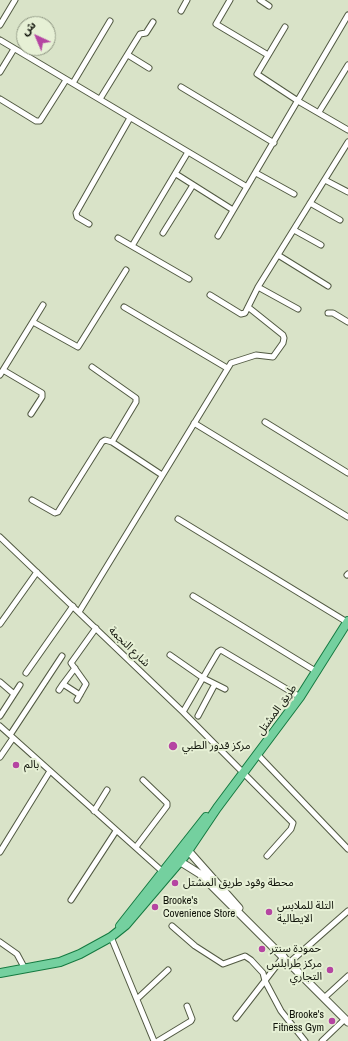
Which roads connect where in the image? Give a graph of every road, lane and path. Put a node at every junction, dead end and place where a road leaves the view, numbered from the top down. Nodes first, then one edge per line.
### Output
1 (15, 0) edge
2 (187, 0) edge
3 (230, 0) edge
4 (260, 0) edge
5 (269, 6) dead end
6 (181, 11) dead end
7 (348, 15) edge
8 (110, 21) dead end
9 (152, 22) dead end
10 (0, 25) edge
11 (285, 27) dead end
12 (0, 40) edge
13 (14, 49) junction
14 (128, 55) junction
15 (268, 55) junction
16 (348, 65) edge
17 (149, 68) dead end
18 (0, 72) edge
19 (66, 80) junction
20 (73, 84) junction
21 (180, 88) dead end
22 (0, 99) edge
23 (100, 99) junction
24 (298, 101) junction
25 (319, 112) junction
26 (130, 118) junction
27 (348, 130) edge
28 (348, 142) edge
29 (274, 143) junction
30 (188, 152) junction
31 (256, 173) junction
32 (176, 174) junction
33 (325, 180) junction
34 (193, 185) junction
35 (247, 187) junction
36 (348, 192) edge
37 (294, 194) dead end
38 (310, 203) junction
39 (233, 210) junction
40 (340, 220) dead end
41 (89, 224) dead end
42 (294, 230) junction
43 (163, 234) dead end
44 (218, 236) dead end
45 (118, 238) dead end
46 (132, 246) junction
47 (321, 246) dead end
48 (278, 255) junction
49 (126, 270) dead end
50 (189, 279) dead end
51 (328, 286) dead end
52 (258, 287) junction
53 (210, 296) dead end
54 (43, 305) dead end
55 (124, 306) dead end
56 (248, 307) junction
57 (298, 308) dead end
58 (328, 313) dead end
59 (32, 322) junction
60 (348, 322) edge
61 (92, 367) dead end
62 (227, 368) junction
63 (1, 373) edge
64 (31, 414) dead end
65 (265, 422) dead end
66 (194, 423) junction
67 (112, 442) junction
68 (348, 473) edge
69 (162, 475) junction
70 (32, 500) dead end
71 (348, 517) edge
72 (178, 519) dead end
73 (0, 537) edge
74 (38, 572) junction
75 (193, 596) dead end
76 (73, 606) junction
77 (79, 612) junction
78 (347, 621) edge
79 (0, 624) edge
80 (96, 628) junction
81 (170, 655) dead end
82 (62, 656) dead end
83 (75, 668) junction
84 (317, 672) junction
85 (26, 674) dead end
86 (203, 678) junction
87 (0, 682) edge
88 (63, 684) junction
89 (215, 684) junction
90 (20, 685) dead end
91 (225, 689) dead end
92 (59, 690) dead end
93 (14, 694) junction
94 (300, 697) junction
95 (182, 712) junction
96 (0, 716) edge
97 (198, 716) dead end
98 (0, 726) edge
99 (12, 736) junction
100 (258, 755) junction
101 (0, 757) edge
102 (50, 771) junction
103 (243, 773) junction
104 (143, 780) dead end
105 (107, 790) dead end
106 (94, 811) junction
107 (116, 831) junction
108 (136, 847) junction
109 (186, 849) junction
110 (348, 849) edge
111 (0, 852) edge
112 (267, 856) dead end
113 (177, 860) junction
114 (163, 872) junction
115 (71, 900) dead end
116 (348, 911) edge
117 (172, 926) dead end
118 (257, 930) junction
119 (113, 935) junction
120 (0, 942) edge
121 (284, 956) junction
122 (290, 962) junction
123 (24, 967) junction
124 (168, 970) dead end
125 (0, 973) edge
126 (348, 976) edge
127 (265, 981) junction
128 (324, 998) junction
129 (137, 999) junction
130 (187, 1006) dead end
131 (236, 1018) dead end
132 (346, 1021) edge
133 (154, 1041) edge
134 (158, 1041) edge
135 (305, 1041) edge
136 (322, 1041) edge

1 - 10 street
2 - 6 street
3 - 15 street
4 - 5 street
7 - 24 street
8 - 20 street
9 - 14 street
11 - 15 street
12 - 13 street
13 - 18 street
13 - 19 street
14 - 17 street
14 - 23 street
15 - 24 street
16 - 25 street
19 - 20 street
19 - 22 street
20 - 23 street
21 - 29 street
23 - 26 street
24 - 25 street
24 - 29 street
25 - 27 street
26 - 30 street
26 - 41 street
28 - 33 street
29 - 31 street
30 - 32 street
30 - 35 street
31 - 35 street
31 - 37 street
32 - 34 street
32 - 46 street
33 - 36 street
33 - 38 street
34 - 39 street
34 - 43 street
35 - 39 street
38 - 40 street
38 - 42 street
39 - 44 street
42 - 47 street
42 - 48 street
45 - 46 street
46 - 50 street
48 - 51 street
48 - 52 street
49 - 59 street
52 - 56 street
52 - 57 street
53 - 56 street
54 - 59 street
55 - 62 street
56 - 62 street
58 - 60 street
59 - 63 street
61 - 67 street
62 - 66 street
63 - 64 street
65 - 68 street
66 - 69 street
66 - 71 street
67 - 69 street
67 - 70 street
69 - 77 street
72 - 78 street
73 - 74 street, شارع النجمة
74 - 76 street, شارع النجمة
74 - 79 street
75 - 84 street
76 - 77 street, شارع النجمة
76 - 85 street
77 - 80 street, شارع النجمة
78 - 84 main road, طريق المشتل
80 - 83 street
80 - 95 street, شارع النجمة
81 - 86 street
82 - 99 street
83 - 88 street
83 - 88 street
84 - 94 main road, طريق المشتل
86 - 89 street
86 - 94 street
86 - 95 street
87 - 93 street
88 - 92 street
89 - 91 street
89 - 97 street
90 - 93 street
93 - 96 street
94 - 100 main road, طريق المشتل
95 - 103 street, شارع النجمة
98 - 99 street
99 - 101 street
99 - 102 street
100 - 103 main road, طريق المشتل
100 - 110 street
102 - 106 street
102 - 111 street
103 - 109 main road, طريق المشتل
103 - 112 street, شارع النجمة
104 - 108 street
105 - 106 street
106 - 107 street
107 - 108 street
107 - 115 street
108 - 114 street
109 - 113 main road, طريق المشتل
109 - 118 main road
113 - 114 main road, طريق المشتل
113 - 118 main road
113 - 119 main road, طريق المشتل
114 - 119 main road, طريق المشتل
116 - 122 street
117 - 127 street
118 - 121 main road
119 - 123 main road, طريق المشتل
119 - 129 street
120 - 123 street
121 - 122 main road
121 - 127 street
122 - 128 main road
123 - 125 main road, طريق المشتل
124 - 129 street
126 - 128 street
127 - 131 street
127 - 135 street
128 - 132 main road
129 - 133 street
130 - 134 street
132 - 136 street

